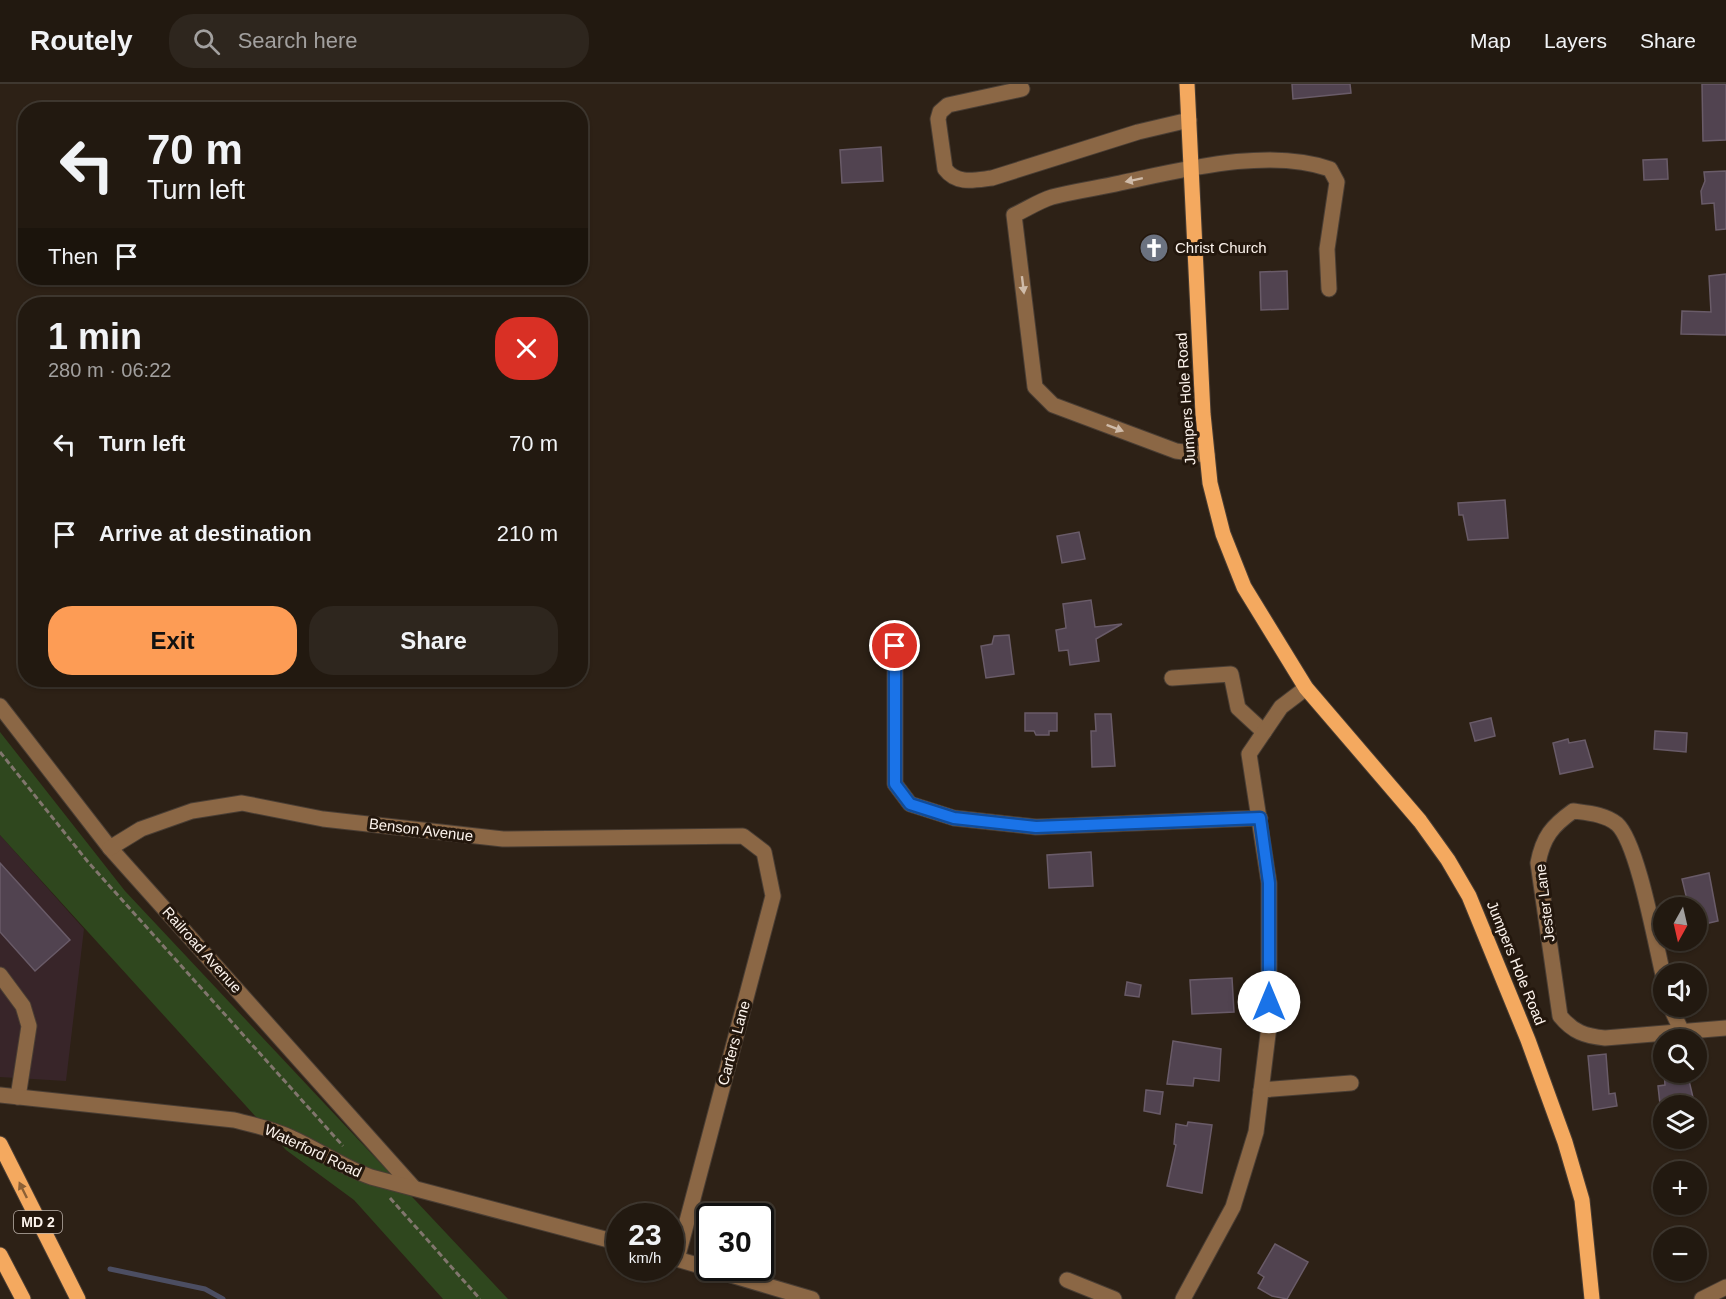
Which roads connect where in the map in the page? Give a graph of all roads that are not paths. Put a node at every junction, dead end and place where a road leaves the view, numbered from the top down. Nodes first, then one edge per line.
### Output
1 (1187, 84) edge
2 (1022, 89) dead end
3 (1189, 120) junction
4 (1191, 168) junction
5 (1329, 289) dead end
6 (1207, 455) junction
7 (895, 646) dead end
8 (1172, 678) dead end
9 (1306, 688) junction
10 (0, 706) edge
11 (1264, 732) junction
12 (1260, 818) junction
13 (743, 836) joint
14 (111, 848) junction
15 (1660, 963) edge
16 (0, 975) edge
17 (1726, 1028) edge
18 (1707, 1030) edge
19 (1653, 1034) edge
20 (1351, 1083) dead end
21 (1261, 1090) junction
22 (0, 1095) edge
23 (18, 1097) junction
24 (0, 1144) edge
25 (413, 1187) junction
26 (684, 1221) edge
27 (606, 1239) edge
28 (0, 1255) edge
29 (684, 1261) edge
30 (1067, 1280) dead end
31 (1726, 1287) edge
32 (22, 1299) edge
33 (78, 1299) edge
34 (812, 1299) edge
35 (1114, 1299) edge
36 (1183, 1299) edge
37 (1592, 1299) edge
38 (1702, 1299) edge

1 - 3 main road, Jumpers Hole Road
2 - 3 street
3 - 4 main road, Jumpers Hole Road
4 - 5 street
4 - 6 main road, Jumpers Hole Road
4 -> 6 street
6 - 9 main road, Jumpers Hole Road
7 - 12 street
8 - 11 street
9 - 11 street
9 - 37 main road, Jumpers Hole Road
10 - 14 street, Railroad Avenue
11 - 12 street
12 - 21 street
13 - 14 street, Benson Avenue
13 - 26 street, Carters Lane
14 - 25 street, Railroad Avenue
15 - 19 street, Jester Lane
16 - 23 street
17 - 18 street, Jester Lane
20 - 21 street
21 - 36 street
22 - 23 street, Waterford Road
23 - 25 street, Waterford Road
33 -> 24 main road, MD 2
25 - 27 street, Waterford Road
28 - 32 main road
29 - 34 street
30 - 35 street
31 - 38 street

